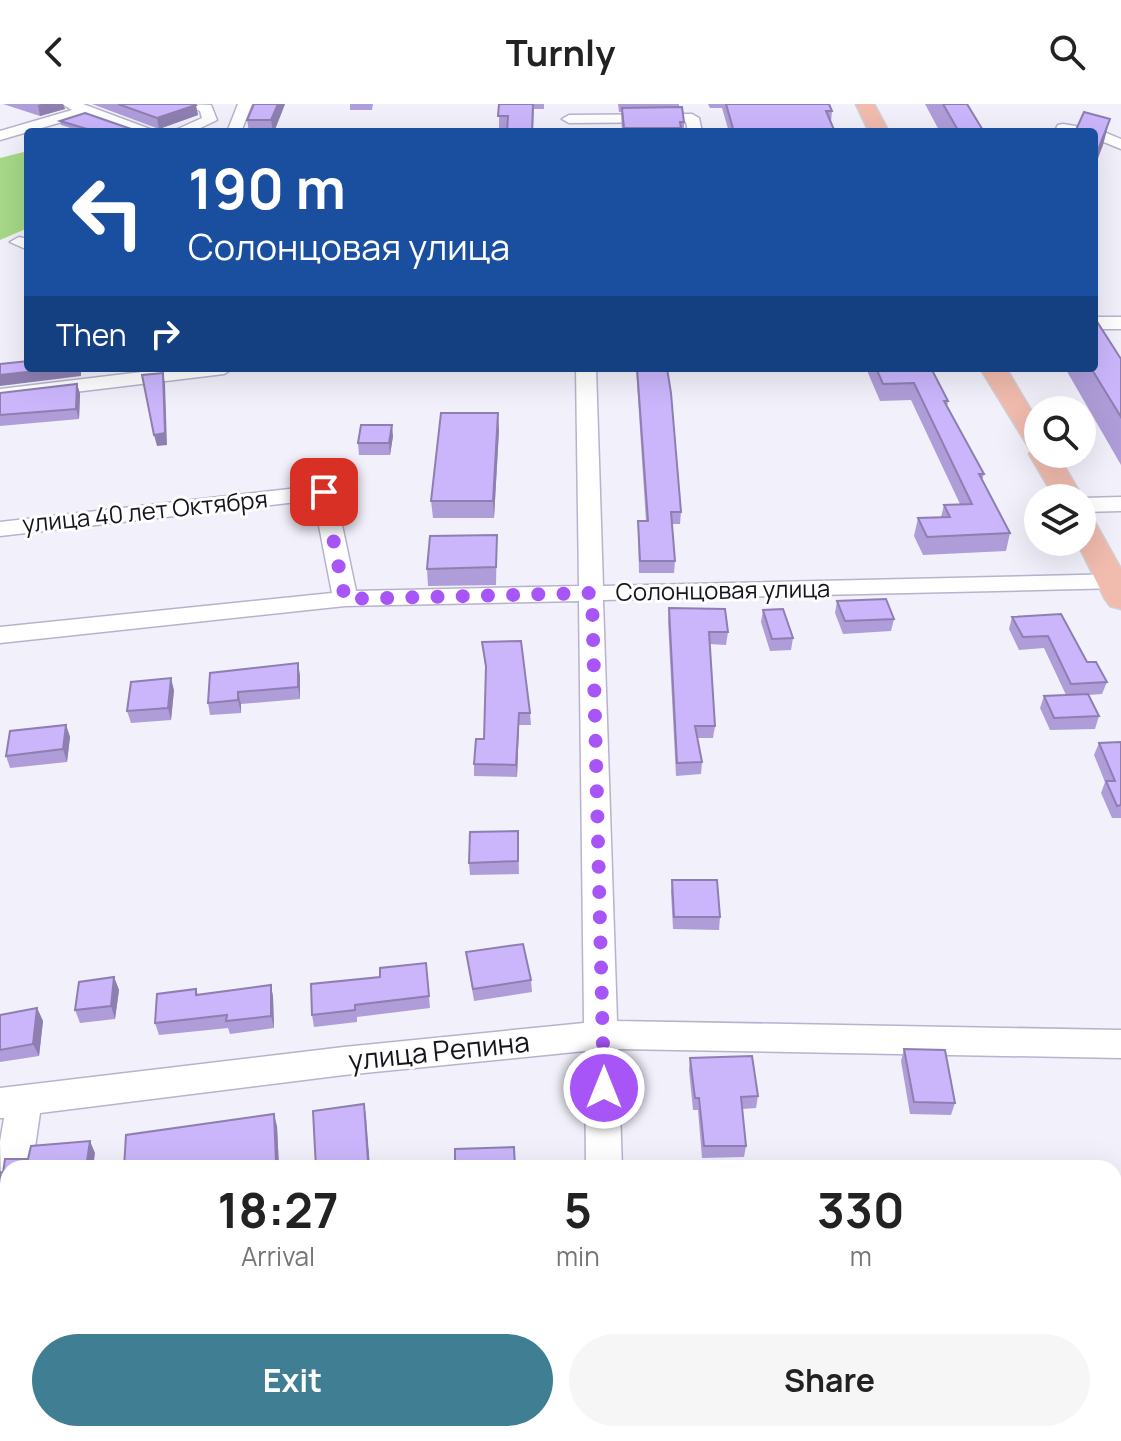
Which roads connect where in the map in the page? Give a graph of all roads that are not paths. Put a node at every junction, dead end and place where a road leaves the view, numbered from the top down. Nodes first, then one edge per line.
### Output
1 (69, 104) edge
2 (193, 104) edge
3 (245, 104) edge
4 (865, 104) edge
5 (86, 110) junction
6 (569, 118) edge
7 (26, 128) edge
8 (139, 128) edge
9 (189, 128) edge
10 (236, 128) edge
11 (694, 128) edge
12 (877, 128) edge
13 (24, 129) edge
14 (1098, 135) edge
15 (0, 136) edge
16 (1121, 144) edge
17 (1121, 323) edge
18 (1098, 325) edge
19 (1098, 331) edge
20 (1108, 347) edge
21 (176, 372) edge
22 (586, 372) edge
23 (995, 372) edge
24 (0, 395) edge
25 (1024, 421) edge
26 (1121, 504) edge
27 (1096, 505) edge
28 (0, 529) edge
29 (1096, 548) edge
30 (1118, 587) edge
31 (592, 593) junction
32 (345, 599) junction
33 (0, 635) edge
34 (604, 1035) junction
35 (1121, 1044) edge
36 (12, 1102) edge
37 (14, 1160) edge
38 (604, 1160) edge

1 - 5 street
2 - 9 street
3 - 10 street
4 - 12 main road
5 - 7 street
5 - 8 street
6 - 11 street
13 - 15 street
14 - 16 street
17 - 18 street
19 - 20 street
21 - 24 street
22 - 31 street
23 - 25 main road
26 - 27 street
28 - 32 street, улица 40 лет Октября
29 - 30 main road
30 - 31 street, Солонцовая улица
31 - 32 street, Солонцовая улица
31 - 34 street
32 - 33 street, Солонцовая улица
34 - 35 street, улица Репина
34 - 36 street, улица Репина
34 - 38 street
36 - 37 street

